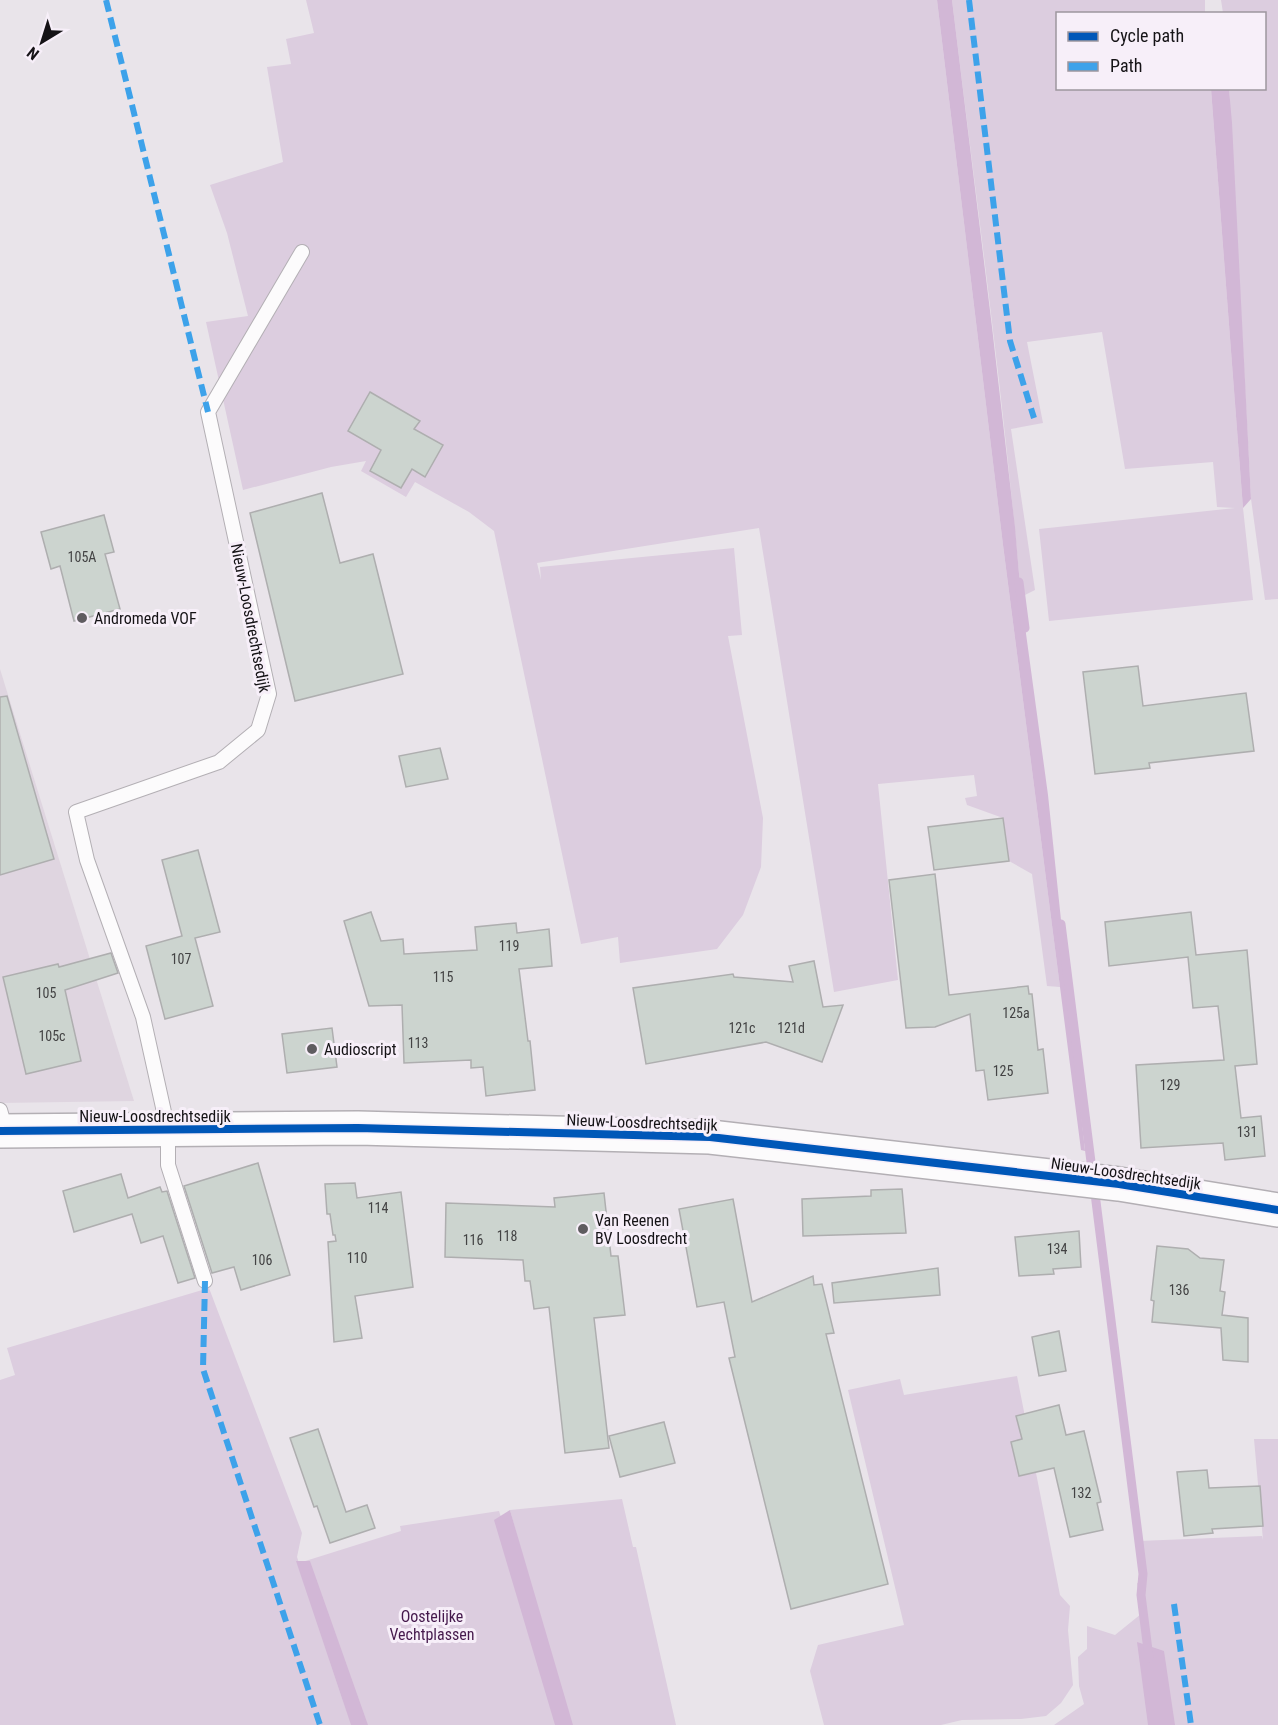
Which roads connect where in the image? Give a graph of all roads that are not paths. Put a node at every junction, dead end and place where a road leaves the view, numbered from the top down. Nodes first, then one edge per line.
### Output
1 (302, 252) dead end
2 (2, 1124) edge
3 (168, 1130) junction
4 (1278, 1210) edge
5 (205, 1281) dead end

1 - 3 lane, Nieuw-Loosdrechtsedijk
2 - 3 street, Nieuw-Loosdrechtsedijk
3 - 4 street, Nieuw-Loosdrechtsedijk
3 - 5 lane, Nieuw-Loosdrechtsedijk

